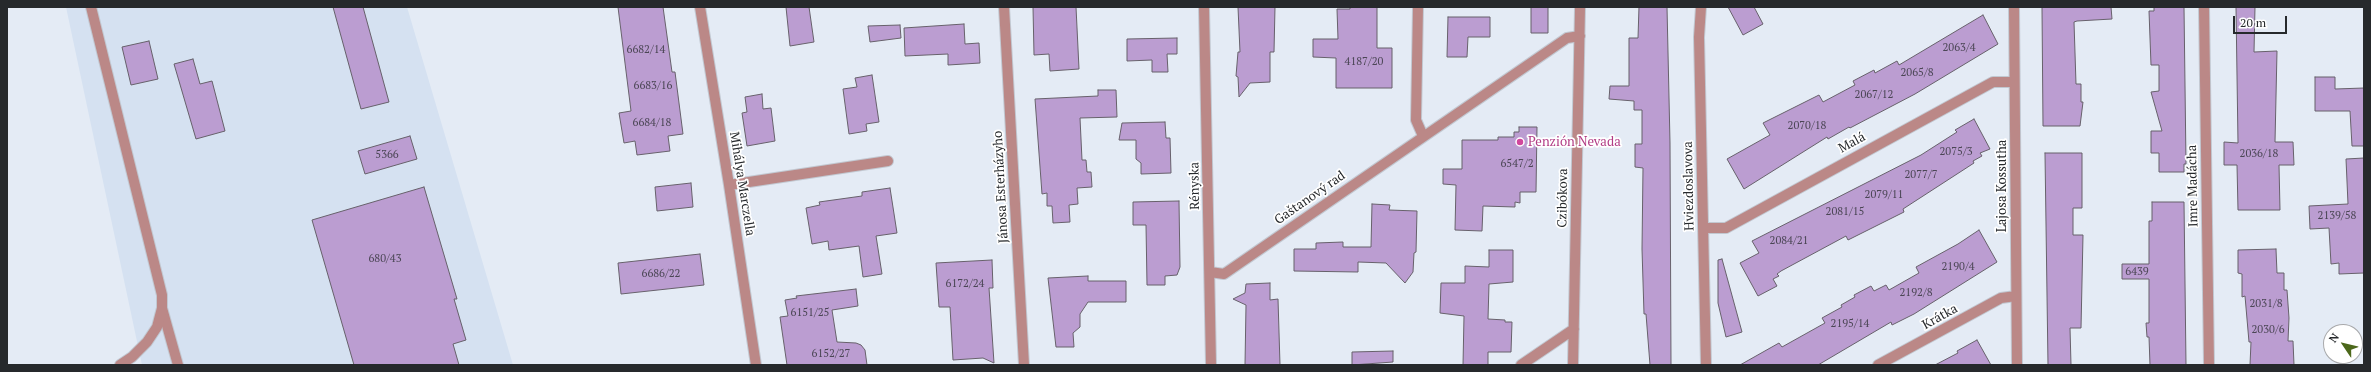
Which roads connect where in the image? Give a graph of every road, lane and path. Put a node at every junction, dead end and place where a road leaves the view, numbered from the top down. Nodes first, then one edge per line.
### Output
1 (91, 7) edge
2 (700, 7) edge
3 (1004, 7) edge
4 (1204, 7) edge
5 (1418, 7) edge
6 (1580, 7) edge
7 (1701, 7) edge
8 (2014, 7) edge
9 (2204, 7) edge
10 (1580, 36) junction
11 (2014, 82) junction
12 (1423, 136) junction
13 (888, 161) dead end
14 (730, 185) junction
15 (1703, 228) junction
16 (1210, 272) junction
17 (2016, 296) junction
18 (162, 308) junction
19 (1574, 329) junction
20 (120, 365) edge
21 (178, 365) edge
22 (756, 365) edge
23 (1024, 365) edge
24 (1211, 365) edge
25 (1521, 365) edge
26 (1573, 365) edge
27 (1706, 365) edge
28 (1878, 365) edge
29 (2017, 365) edge
30 (2209, 365) edge

1 - 18 street
2 - 14 street, Mihálya Marczella
3 - 23 street, Jánosa Esterházyho
4 - 16 street, Rényska
5 - 12 street
6 - 10 street, Czibókova
7 - 15 street, Hviezdoslavova
8 - 11 street, Lajosa Kossutha
9 - 30 street, Imre Madácha
10 - 12 street, Gaštanový rad
10 - 19 street, Czibókova
11 - 15 street, Malá
11 - 17 street, Lajosa Kossutha
12 - 16 street, Gaštanový rad
13 - 14 street
14 - 22 street, Mihálya Marczella
15 - 27 street, Hviezdoslavova
16 - 24 street, Rényska
17 - 28 street, Krátka
17 - 29 street, Lajosa Kossutha
18 - 20 street
18 - 21 street
19 - 25 street
19 - 26 street, Czibókova

